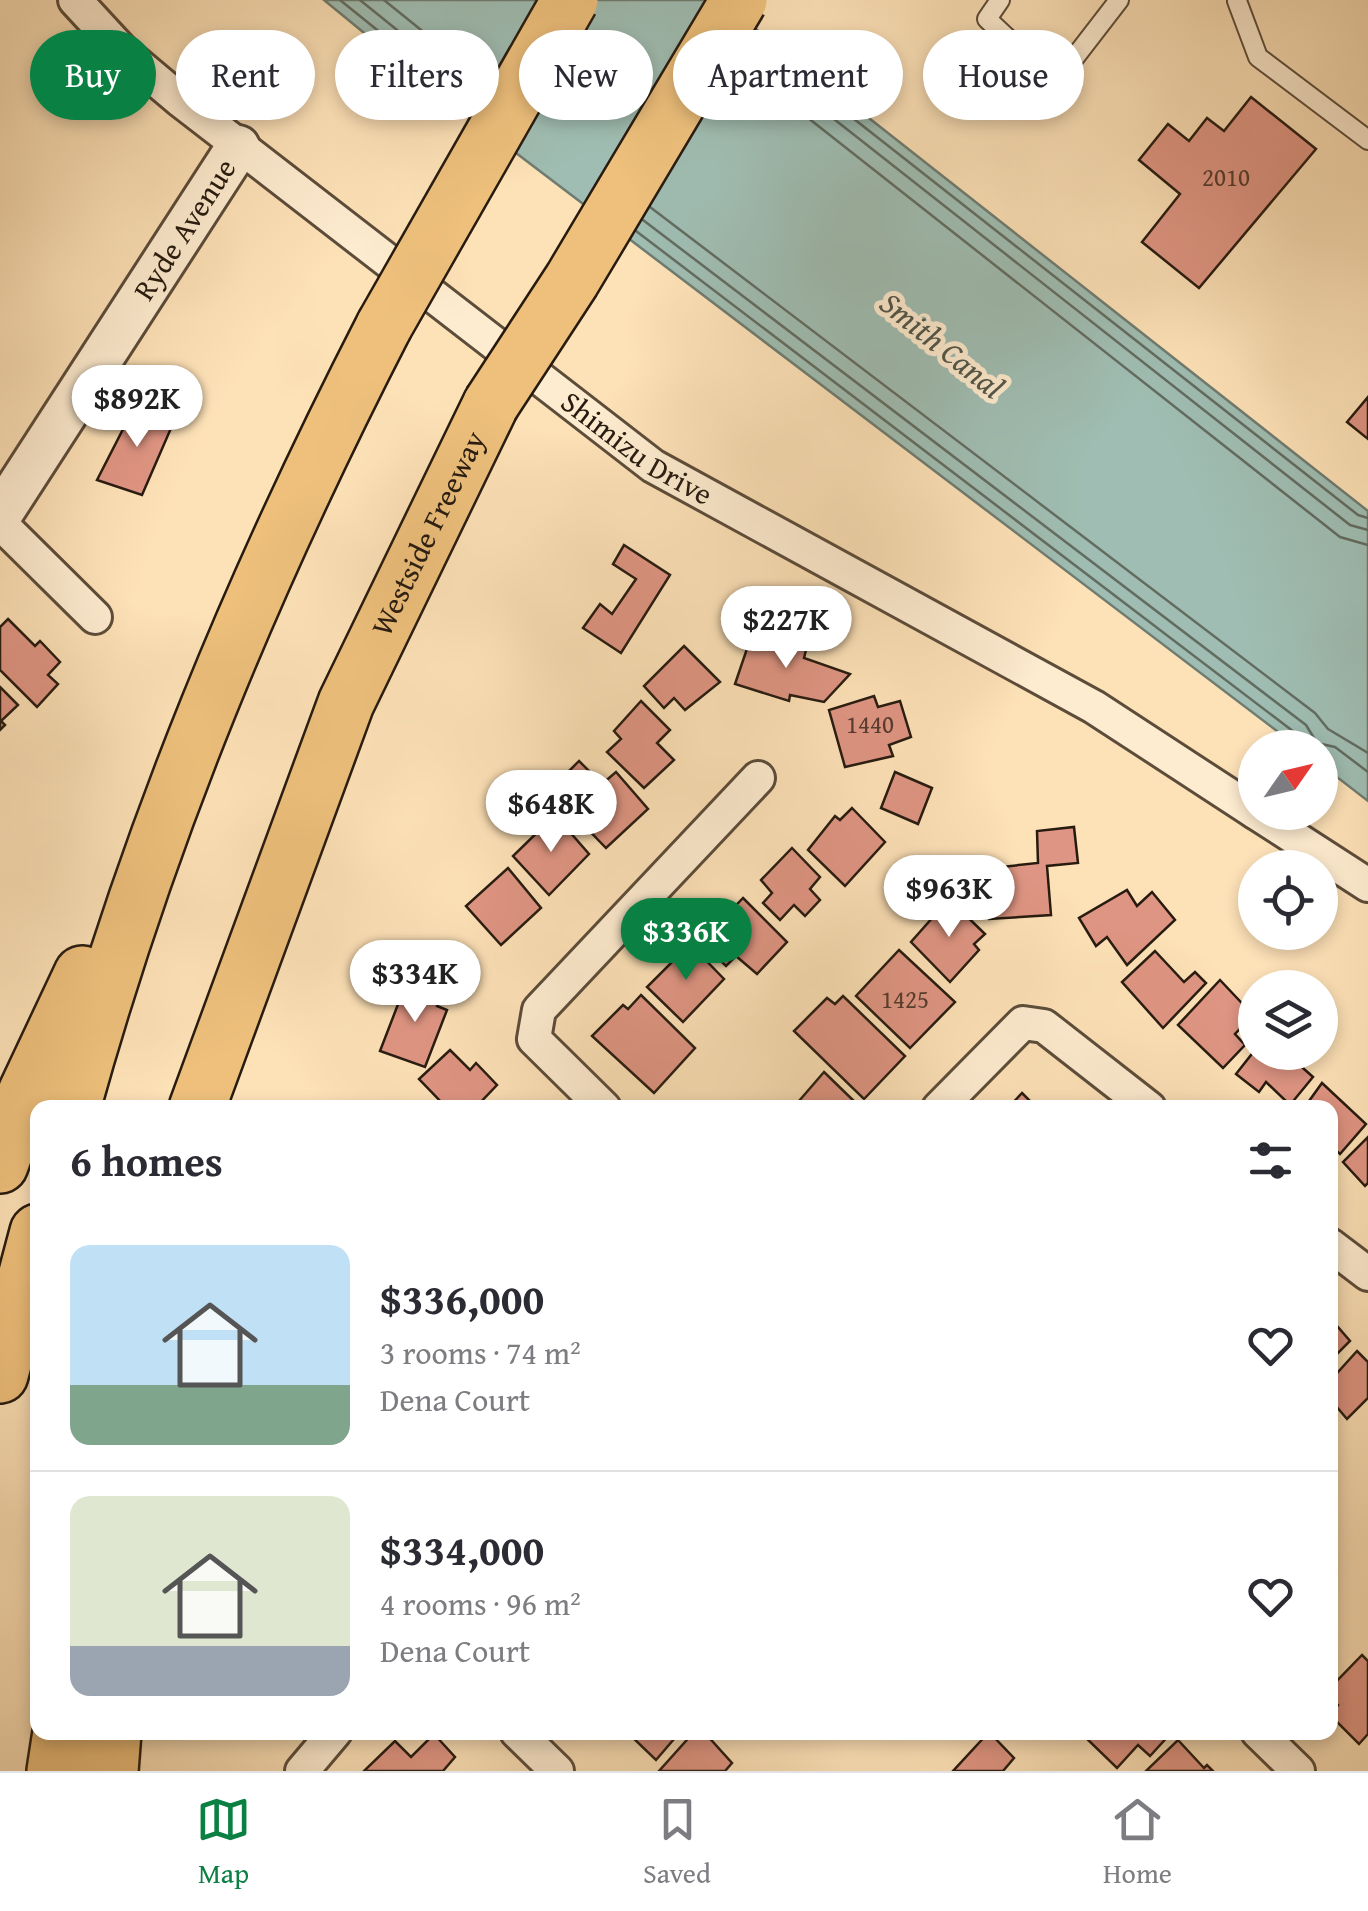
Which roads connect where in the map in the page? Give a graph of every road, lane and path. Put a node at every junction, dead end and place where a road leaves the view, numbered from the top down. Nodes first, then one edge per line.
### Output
1 (75, 0) edge
2 (570, 0) edge
3 (738, 0) edge
4 (1000, 0) edge
5 (1119, 0) edge
6 (1237, 0) edge
7 (1368, 140) edge
8 (238, 147) junction
9 (0, 515) edge
10 (0, 523) edge
11 (95, 617) dead end
12 (189, 750) junction
13 (758, 778) dead end
14 (1238, 801) edge
15 (1282, 830) edge
16 (1368, 886) edge
17 (74, 1100) edge
18 (200, 1100) edge
19 (596, 1100) edge
20 (946, 1100) edge
21 (1139, 1100) edge
22 (0, 1165) edge
23 (1338, 1251) edge
24 (30, 1262) edge
25 (1368, 1274) edge
26 (0, 1375) edge
27 (59, 1740) edge
28 (112, 1740) edge
29 (328, 1740) edge
30 (525, 1740) edge
31 (1266, 1740) edge
32 (55, 1771) edge
33 (110, 1771) edge
34 (302, 1771) edge
35 (557, 1771) edge
36 (1298, 1771) edge

1 - 8 street, Shimizu Drive
2 - 12 highway, bridge
3 - 18 highway, Westside Freeway, bridge
4 - 5 lane
6 - 7 lane
8 - 9 street, Ryde Avenue
8 - 14 street, Shimizu Drive
10 - 11 street
12 - 17 highway
12 - 22 highway
13 - 19 street
15 - 16 street, Shimizu Drive
20 - 21 street
23 - 25 street
24 - 26 highway
27 - 32 highway
28 - 33 highway
29 - 34 street
30 - 35 street
31 - 36 street

